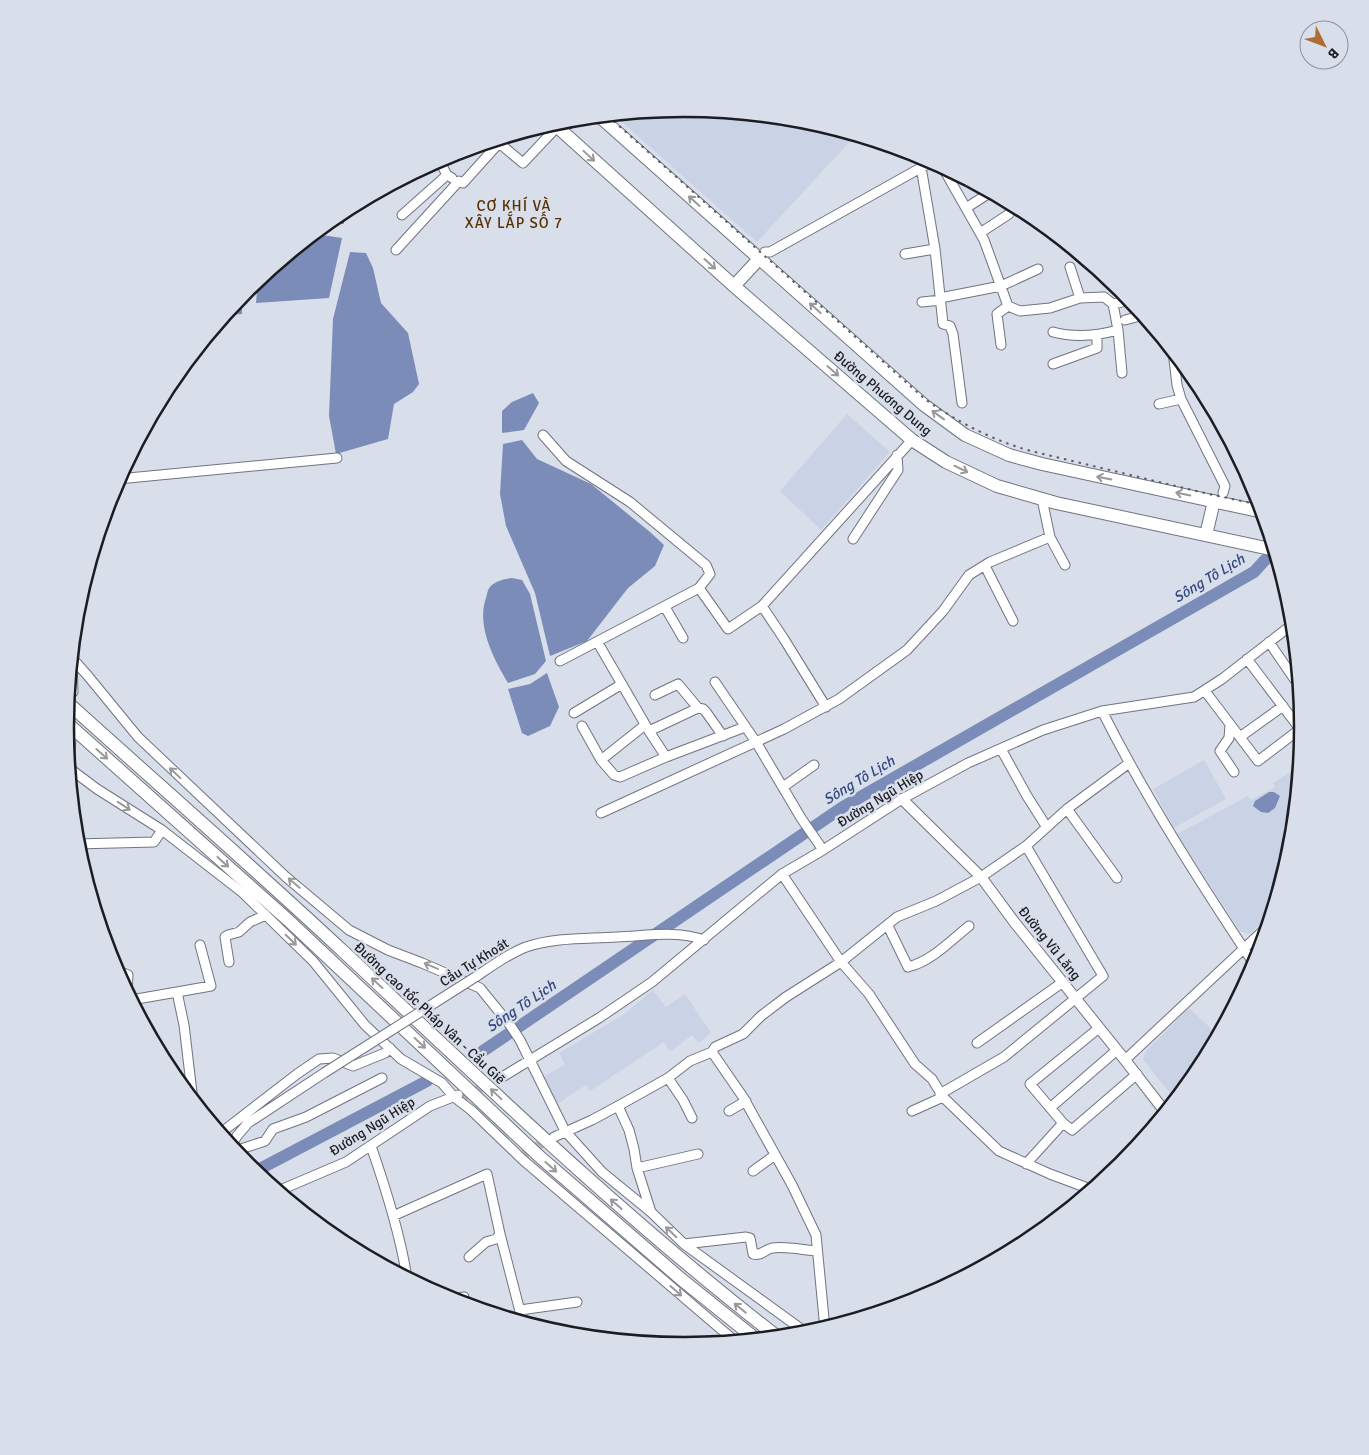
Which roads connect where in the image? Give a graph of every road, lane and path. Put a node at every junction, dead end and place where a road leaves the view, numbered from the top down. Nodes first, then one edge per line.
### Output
1 (606, 122) edge
2 (564, 128) edge
3 (550, 132) edge
4 (502, 145) edge
5 (495, 147) edge
6 (923, 165) edge
7 (442, 167) edge
8 (920, 167) junction
9 (447, 175) junction
10 (948, 177) edge
11 (458, 183) junction
12 (985, 196) edge
13 (966, 208) junction
14 (1009, 214) dead end
15 (402, 215) dead end
16 (980, 233) junction
17 (935, 249) junction
18 (396, 250) dead end
19 (905, 254) dead end
20 (759, 259) junction
21 (1070, 267) dead end
22 (1038, 268) dead end
23 (734, 286) junction
24 (1001, 286) junction
25 (1080, 298) junction
26 (940, 299) junction
27 (922, 302) dead end
28 (1122, 302) edge
29 (1113, 304) junction
30 (1008, 306) junction
31 (1136, 317) edge
32 (1125, 320) dead end
33 (1118, 330) junction
34 (1053, 332) dead end
35 (1097, 336) junction
36 (1000, 345) dead end
37 (1053, 364) dead end
38 (1174, 364) edge
39 (1122, 373) dead end
40 (1181, 399) junction
41 (962, 403) dead end
42 (1159, 404) dead end
43 (543, 435) dead end
44 (912, 440) junction
45 (898, 455) junction
46 (337, 458) dead end
47 (127, 478) edge
48 (1218, 497) junction
49 (1042, 499) junction
50 (1255, 509) edge
51 (1206, 535) junction
52 (1050, 537) junction
53 (853, 539) dead end
54 (1268, 549) edge
55 (1065, 565) dead end
56 (985, 566) junction
57 (699, 588) junction
58 (762, 606) junction
59 (665, 607) junction
60 (1013, 621) dead end
61 (1287, 628) edge
62 (683, 638) dead end
63 (1269, 642) junction
64 (598, 643) junction
65 (1247, 659) junction
66 (560, 661) dead end
67 (77, 664) edge
68 (1293, 673) edge
69 (715, 682) dead end
70 (622, 684) junction
71 (1204, 691) junction
72 (655, 695) dead end
73 (75, 701) edge
74 (1283, 706) junction
75 (826, 707) junction
76 (698, 708) junction
77 (1102, 712) junction
78 (574, 713) dead end
79 (1295, 722) edge
80 (1230, 725) junction
81 (582, 726) dead end
82 (745, 727) junction
83 (647, 728) junction
84 (74, 729) edge
85 (1295, 733) edge
86 (723, 736) junction
87 (1240, 737) junction
88 (756, 742) junction
89 (1000, 749) junction
90 (666, 757) junction
91 (601, 760) junction
92 (1128, 764) junction
93 (814, 765) dead end
94 (1234, 772) dead end
95 (76, 774) edge
96 (783, 787) junction
97 (902, 799) junction
98 (1067, 809) junction
99 (601, 813) dead end
100 (1046, 826) junction
101 (162, 830) junction
102 (85, 844) edge
103 (1026, 846) junction
104 (820, 847) junction
105 (782, 874) junction
106 (982, 877) junction
107 (1117, 878) dead end
108 (266, 915) junction
109 (888, 926) junction
110 (969, 926) dead end
111 (1259, 934) edge
112 (704, 940) junction
113 (200, 945) dead end
114 (1243, 948) junction
115 (1250, 958) edge
116 (229, 962) dead end
117 (841, 962) junction
118 (1063, 982) junction
119 (177, 992) junction
120 (137, 999) edge
121 (1077, 999) junction
122 (1100, 1028) junction
123 (977, 1043) dead end
124 (390, 1048) junction
125 (1117, 1050) junction
126 (712, 1052) junction
127 (530, 1059) junction
128 (1126, 1060) junction
129 (1136, 1074) junction
130 (497, 1077) tunnel mouth
131 (382, 1078) dead end
132 (668, 1078) junction
133 (192, 1088) edge
134 (942, 1096) junction
135 (458, 1097) junction
136 (746, 1102) junction
137 (618, 1106) junction
138 (1050, 1108) junction
139 (1162, 1108) edge
140 (729, 1111) dead end
141 (912, 1111) dead end
142 (692, 1118) dead end
143 (1063, 1123) junction
144 (224, 1129) edge
145 (241, 1131) junction
146 (565, 1131) junction
147 (227, 1132) edge
148 (554, 1137) tunnel mouth
149 (235, 1140) edge
150 (371, 1146) junction
151 (243, 1148) edge
152 (698, 1154) dead end
153 (775, 1154) junction
154 (1026, 1164) junction
155 (637, 1168) junction
156 (753, 1171) dead end
157 (1086, 1187) edge
158 (284, 1189) edge
159 (652, 1213) junction
160 (393, 1216) junction
161 (500, 1234) junction
162 (684, 1244) junction
163 (817, 1251) junction
164 (469, 1256) dead end
165 (406, 1271) edge
166 (577, 1302) dead end
167 (520, 1310) junction
168 (521, 1316) edge
169 (824, 1322) edge
170 (799, 1328) edge
171 (771, 1332) edge
172 (750, 1334) edge
173 (730, 1336) edge

20 -> 1 highway, Đường Phương Dung
2 -> 23 highway, Đường Phương Dung
3 - 4 street
5 - 11 street
6 - 8 street
7 - 9 street
8 - 17 street
8 - 20 street
9 - 11 street
9 - 15 street
10 - 13 street
11 - 18 street
12 - 13 street
13 - 16 street
14 - 16 street
16 - 24 street
17 - 19 street
17 - 26 street
20 - 23 highway
48 -> 20 highway, Đường Phương Dung
21 - 25 street
22 - 24 street
23 -> 44 highway, Đường Phương Dung
24 - 26 street
24 - 30 street
25 - 29 street
25 - 30 street
26 - 27 street
26 - 41 street
28 - 29 street
29 - 33 street
30 - 36 street
31 - 32 street
33 - 35 street
33 - 39 street
34 - 35 street
35 - 37 street
38 - 40 street
40 - 42 street
40 - 48 street
43 - 57 street
44 - 45 street
44 -> 49 highway, Đường Phương Dung
45 - 53 street
45 - 58 street
46 - 47 street
48 - 50 highway, Đường Phương Dung
48 - 51 highway
49 - 51 highway, Đường Phương Dung
49 - 52 street
51 - 54 highway, Đường Phương Dung
52 - 55 street
52 - 56 street
56 - 60 street
56 - 75 street
57 - 58 street
57 - 59 street
58 - 75 street
59 - 62 street
59 - 64 street
61 - 63 street, Đường Ngũ Hiệp
63 - 65 street, Đường Ngũ Hiệp
63 - 68 street
64 - 66 street
64 - 70 street
65 - 71 street, Đường Ngũ Hiệp
65 - 74 street
127 -> 67 street
69 - 82 street
70 - 78 street
70 - 83 street
71 - 77 street, Đường Ngũ Hiệp
71 - 80 street
72 - 76 street
171 -> 73 highway, Đường cao tốc Pháp Vân - Cầu Giẽ
74 - 79 street
74 - 87 street
75 - 88 street
76 - 83 street
76 - 86 street
77 - 89 street, Đường Ngũ Hiệp
77 - 92 street
80 - 87 street
80 - 94 street
81 - 91 street
82 - 86 street
82 - 88 street
83 - 90 street
83 - 91 street
84 -> 172 highway, Đường cao tốc Pháp Vân - Cầu Giẽ
85 - 87 street
86 - 90 street
88 - 96 street
88 - 99 street
89 - 97 street, Đường Ngũ Hiệp
89 - 100 street
90 - 91 street
92 - 98 street
92 - 114 street
93 - 96 street
95 -> 101 street
96 - 104 street
97 - 104 street, Đường Ngũ Hiệp
97 - 106 main road, Đường Vũ Lăng
98 - 100 street
98 - 107 street
100 - 103 street
101 - 102 street
101 - 108 street
103 - 106 street
103 - 121 street
104 - 105 street, Đường Ngũ Hiệp
105 - 112 street, Đường Ngũ Hiệp
105 - 117 street
106 - 109 street
106 - 118 main road, Đường Vũ Lăng
108 - 116 street
108 -> 124 street
109 - 110 street
109 - 117 street
111 - 114 street
112 - 127 street, Đường Ngũ Hiệp
112 - 145 street, Cầu Tự Khoát, bridge
113 - 119 street
114 - 115 street
114 - 128 street
117 - 126 street
117 - 134 street
118 - 121 main road, Đường Vũ Lăng
118 - 123 street
119 - 120 street
119 - 133 street
121 - 122 main road, Đường Vũ Lăng
121 - 134 street
122 - 125 main road, Đường Vũ Lăng
122 - 138 street
124 - 135 street
124 - 144 street
125 - 128 main road, Đường Vũ Lăng
125 - 138 street
126 - 132 street
126 - 136 street
127 - 130 street, Đường Ngũ Hiệp
127 - 146 street
128 - 129 main road, Đường Vũ Lăng
129 - 139 main road, Đường Vũ Lăng
129 - 143 street
131 - 151 street
132 - 137 street
132 - 142 street
134 - 141 street
134 - 154 street
135 - 150 street, Đường Ngũ Hiệp
135 -> 173 street
136 - 140 street
136 - 153 street
137 - 146 street
137 - 155 street
138 - 143 street
143 - 154 street
145 - 147 street
145 - 149 street, Cầu Tự Khoát
146 - 148 street
146 - 159 street
150 - 158 street, Đường Ngũ Hiệp
150 - 160 street
152 - 155 street
153 - 156 street
153 - 163 street
154 - 157 street
155 - 159 street
162 -> 159 street
160 - 161 street
160 - 165 street
161 - 164 street
161 - 167 street
162 - 163 street
162 - 170 street
163 - 169 street
166 - 167 street
167 - 168 street

